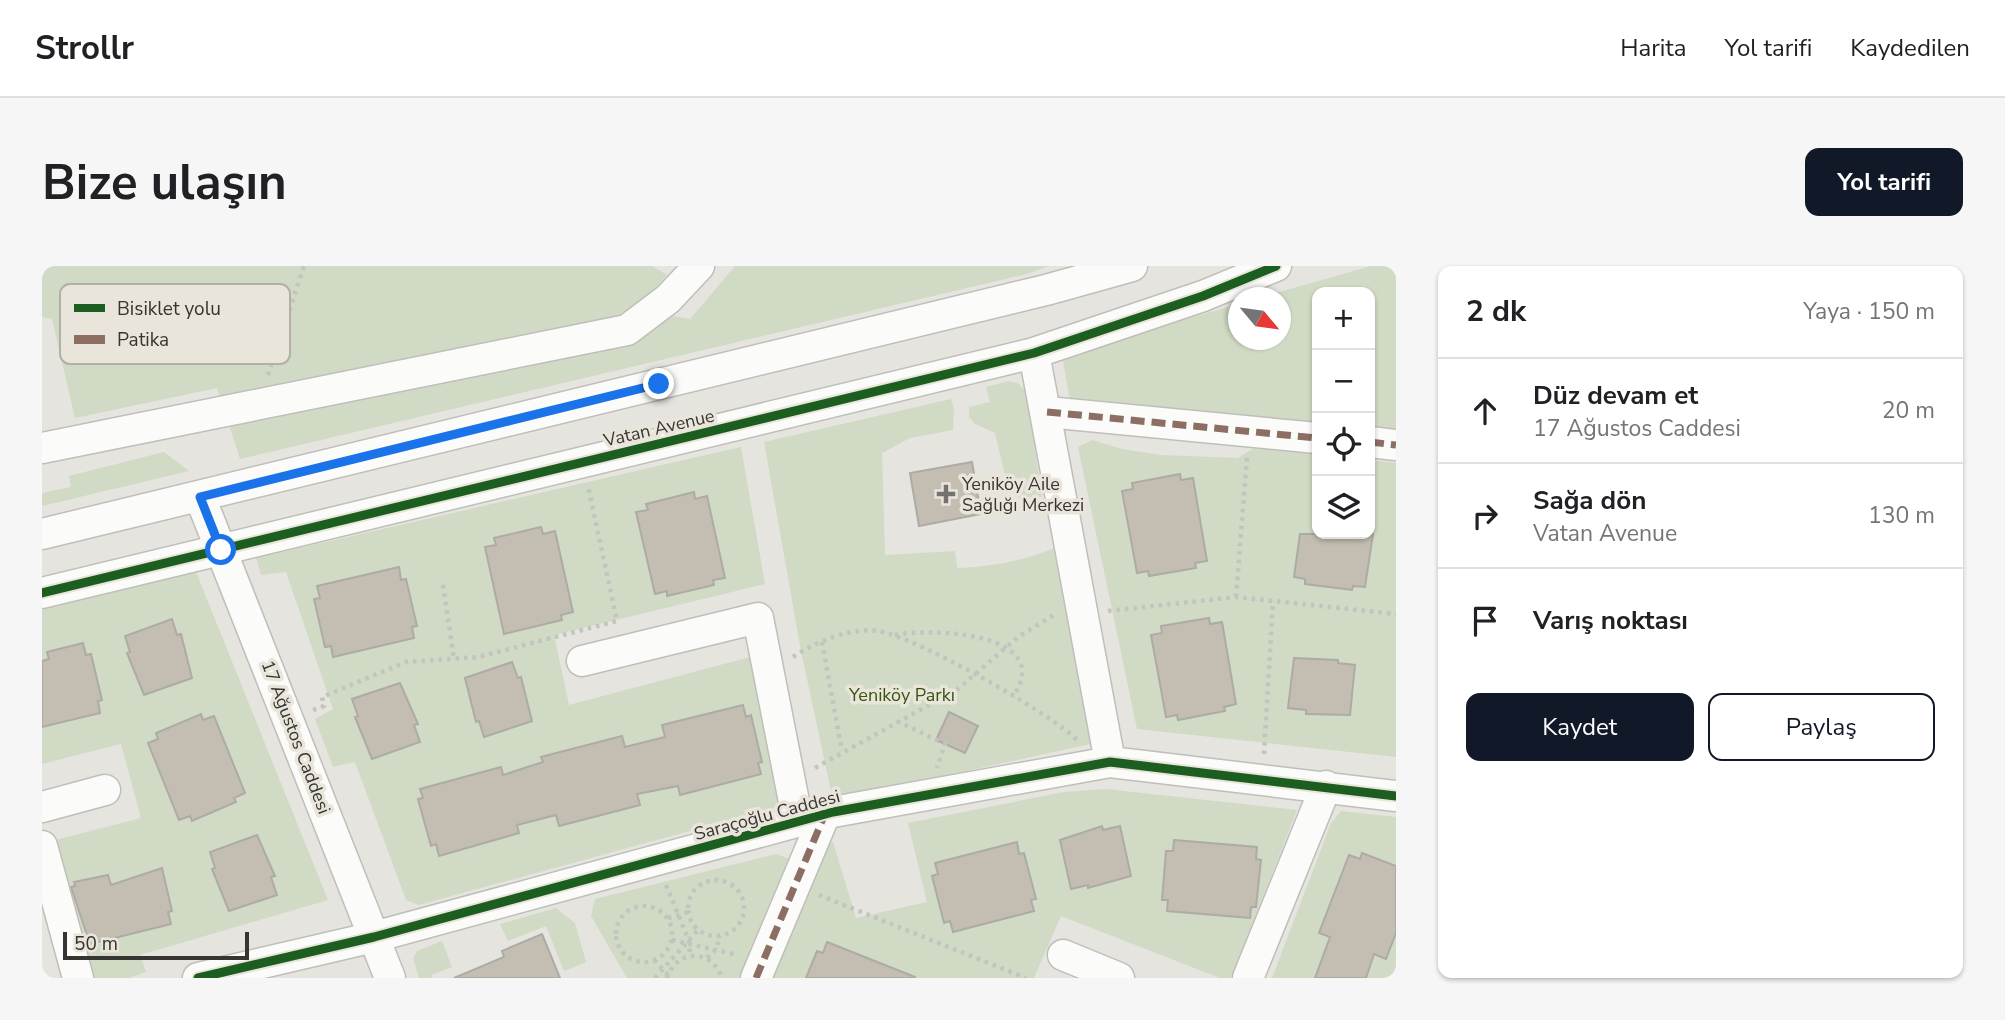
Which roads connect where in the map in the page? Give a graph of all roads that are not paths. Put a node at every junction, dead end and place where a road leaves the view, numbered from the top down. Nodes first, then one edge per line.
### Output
1 (699, 266) edge
2 (1068, 266) edge
3 (1132, 266) edge
4 (1276, 266) edge
5 (1046, 290) junction
6 (1034, 353) junction
7 (1047, 412) junction
8 (1312, 437) edge
9 (1375, 443) edge
10 (1396, 445) edge
11 (42, 448) edge
12 (200, 497) junction
13 (42, 534) edge
14 (221, 550) junction
15 (42, 593) edge
16 (582, 661) dead end
17 (1102, 764) junction
18 (1326, 786) junction
19 (105, 790) dead end
20 (1396, 796) edge
21 (42, 807) edge
22 (811, 818) junction
23 (42, 846) edge
24 (374, 937) junction
25 (1062, 955) dead end
26 (760, 970) edge
27 (78, 978) edge
28 (200, 978) edge
29 (390, 978) edge
30 (1119, 978) edge
31 (1248, 978) edge

1 - 11 street
2 - 5 street
3 - 5 street
4 - 6 street, Vatan Avenue
5 - 12 street
6 - 7 street
6 - 14 street, Vatan Avenue
7 - 8 street
7 - 17 street
9 - 10 street
12 - 13 street
12 - 14 street, 17 Ağustos Caddesi
14 - 15 street, Vatan Avenue
14 - 24 street, 17 Ağustos Caddesi
16 - 22 street
17 - 18 street, Saraçoğlu Caddesi
17 - 22 street, Saraçoğlu Caddesi
18 - 20 street, Saraçoğlu Caddesi
18 - 31 street
19 - 21 street
22 - 24 street, Saraçoğlu Caddesi
22 - 26 street
23 - 27 street
24 - 28 street, Saraçoğlu Caddesi
24 - 29 street, 17 Ağustos Caddesi
25 - 30 street

